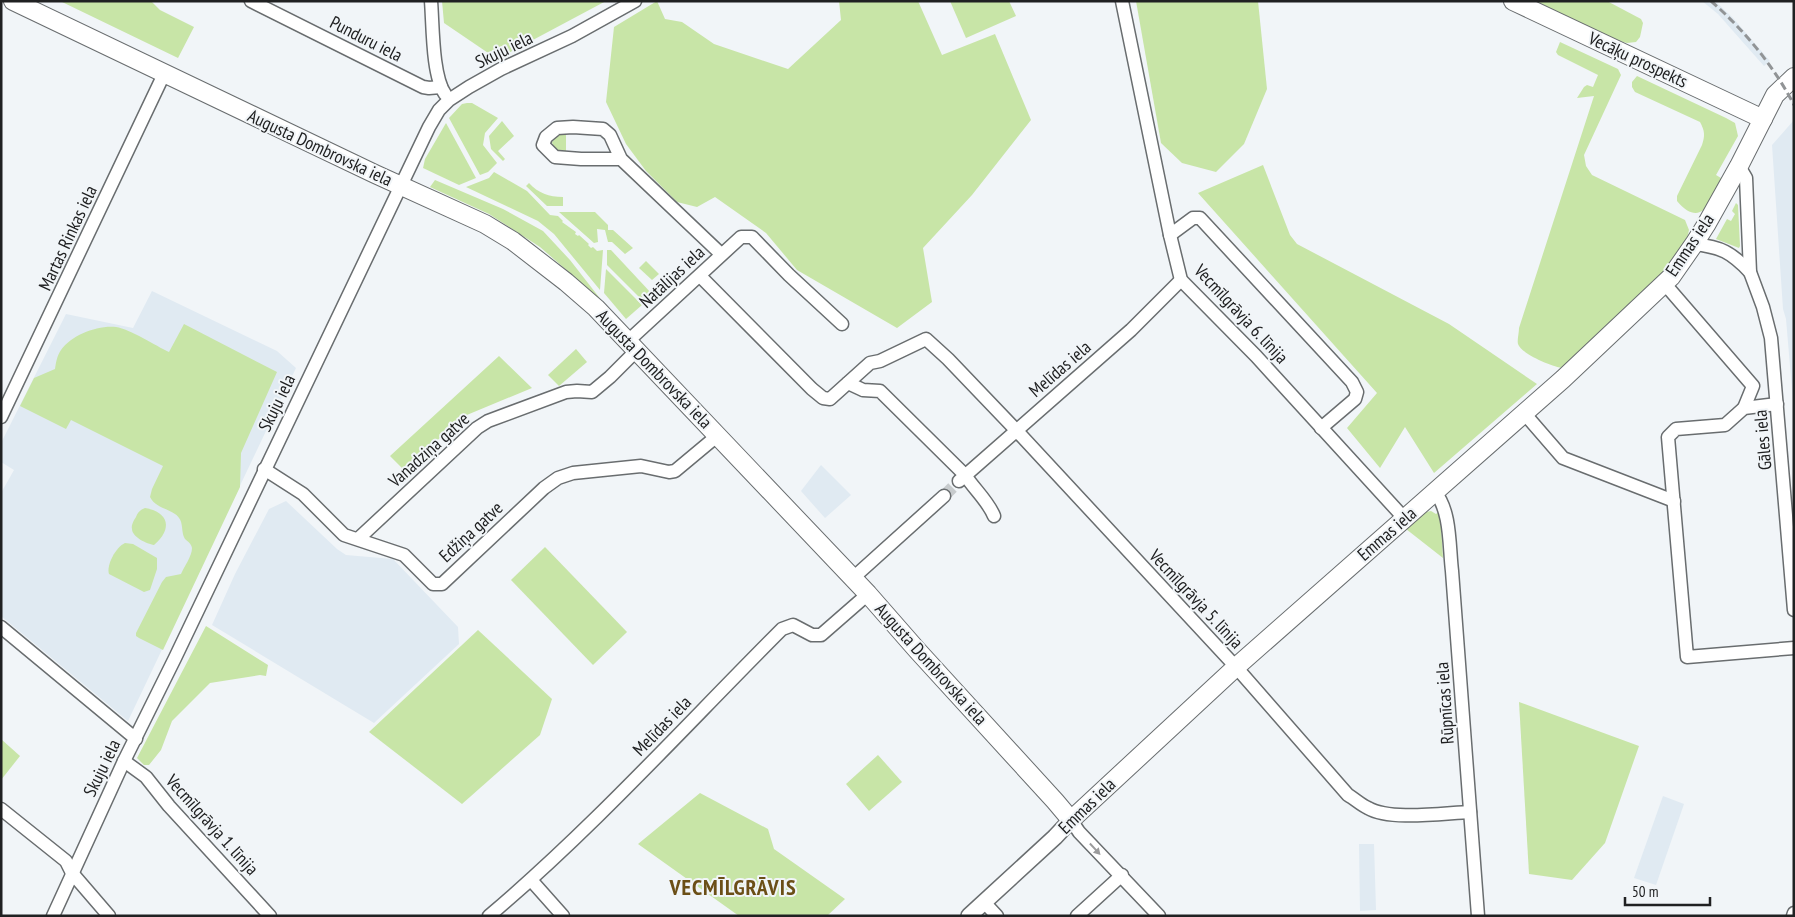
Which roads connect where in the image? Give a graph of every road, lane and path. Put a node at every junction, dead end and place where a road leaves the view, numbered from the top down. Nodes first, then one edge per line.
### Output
1 (13, 1) edge
2 (251, 1) edge
3 (431, 1) edge
4 (635, 1) edge
5 (1122, 1) edge
6 (1513, 1) edge
7 (164, 74) junction
8 (1794, 77) edge
9 (441, 87) junction
10 (449, 100) junction
11 (1763, 119) junction
12 (621, 159) junction
13 (1739, 166) junction
14 (401, 186) junction
15 (1170, 236) junction
16 (1694, 244) junction
17 (721, 254) junction
18 (1750, 272) junction
19 (700, 276) junction
20 (1181, 280) junction
21 (1664, 283) junction
22 (842, 324) dead end
23 (632, 347) junction
24 (848, 384) junction
25 (1777, 404) junction
26 (1744, 408) junction
27 (1524, 413) junction
28 (1, 417) edge
29 (1321, 428) junction
30 (1016, 430) junction
31 (718, 436) junction
32 (264, 469) junction
33 (962, 478) junction
34 (1435, 492) junction
35 (944, 496) tunnel mouth
36 (1674, 501) junction
37 (994, 516) dead end
38 (1404, 518) junction
39 (358, 540) junction
40 (853, 578) junction
41 (868, 594) junction
42 (1794, 610) edge
43 (1, 627) edge
44 (1794, 648) edge
45 (1236, 667) junction
46 (136, 739) junction
47 (124, 761) junction
48 (1, 809) edge
49 (1470, 812) junction
50 (1071, 820) junction
51 (72, 873) junction
52 (1122, 875) junction
53 (531, 880) junction
54 (984, 902) junction
55 (53, 916) edge
56 (109, 916) edge
57 (270, 916) edge
58 (489, 916) edge
59 (563, 916) edge
60 (969, 916) edge
61 (997, 916) edge
62 (1077, 916) edge
63 (1159, 916) edge
64 (1478, 916) edge

1 - 7 main road, Augusta Dombrovska iela
2 - 9 street, Punduru iela
3 - 9 street
4 - 10 street, Skuju iela
5 - 15 street, Vecmīlgrāvja 6. līnija
6 - 11 main road, Vecāķu prospekts
7 - 14 main road, Augusta Dombrovska iela
7 - 28 street, Martas Rinkas iela
8 - 11 main road, Emmas iela
9 - 10 street
10 - 14 street, Skuju iela
11 - 13 main road, Emmas iela
12 - 12 street
12 - 17 street
13 - 16 main road, Emmas iela
13 - 18 street, Gāles iela
14 - 23 main road, Augusta Dombrovska iela
14 - 32 street, Skuju iela
15 - 20 street, Vecmīlgrāvja 6. līnija
15 - 29 street
16 - 18 street, Gāles iela
16 - 21 main road, Emmas iela
17 - 19 street, Natālijas iela
17 - 22 street, Natālijas iela
18 - 25 street, Gāles iela
19 - 23 street, Natālijas iela
19 - 24 street
20 - 29 street, Vecmīlgrāvja 6. līnija
20 - 30 street, Melīdas iela
21 - 26 street
21 - 27 main road, Emmas iela
23 - 31 main road, Augusta Dombrovska iela
23 - 39 street, Vanadziņa gatve
24 - 30 street, Vecmīlgrāvja 5. līnija
24 - 33 street
25 - 26 street
25 - 42 street, Gāles iela
26 - 36 street
27 - 34 main road, Emmas iela
27 - 36 street
29 - 38 street, Vecmīlgrāvja 6. līnija
30 - 33 street, Melīdas iela
30 - 45 street, Vecmīlgrāvja 5. līnija
31 - 39 street, Edžiņa gatve
31 - 40 main road, Augusta Dombrovska iela
32 - 39 street, Edžiņa gatve
32 - 46 street, Skuju iela
33 - 37 street
34 - 38 main road, Emmas iela
34 - 49 street, Rūpnīcas iela
35 - 40 street
36 - 44 street
38 - 45 main road, Emmas iela
40 - 41 main road, Augusta Dombrovska iela
41 - 50 main road, Augusta Dombrovska iela
41 - 53 street, Melīdas iela
43 - 46 street
45 - 49 street, Vecmīlgrāvja 5. līnija
45 - 50 main road, Emmas iela
46 - 47 street, Skuju iela
47 - 51 street, Skuju iela
47 - 57 street, Vecmīlgrāvja 1. līnija
48 - 51 street
49 - 64 street, Rūpnīcas iela
50 -> 52 street, Augusta Dombrovska iela
50 - 54 street, Emmas iela
51 - 55 street, Skuju iela
51 - 56 street
52 - 62 street
52 - 63 street, Augusta Dombrovska iela
53 - 58 street, Melīdas iela
53 - 59 street
54 - 60 street, Emmas iela
54 - 61 street

